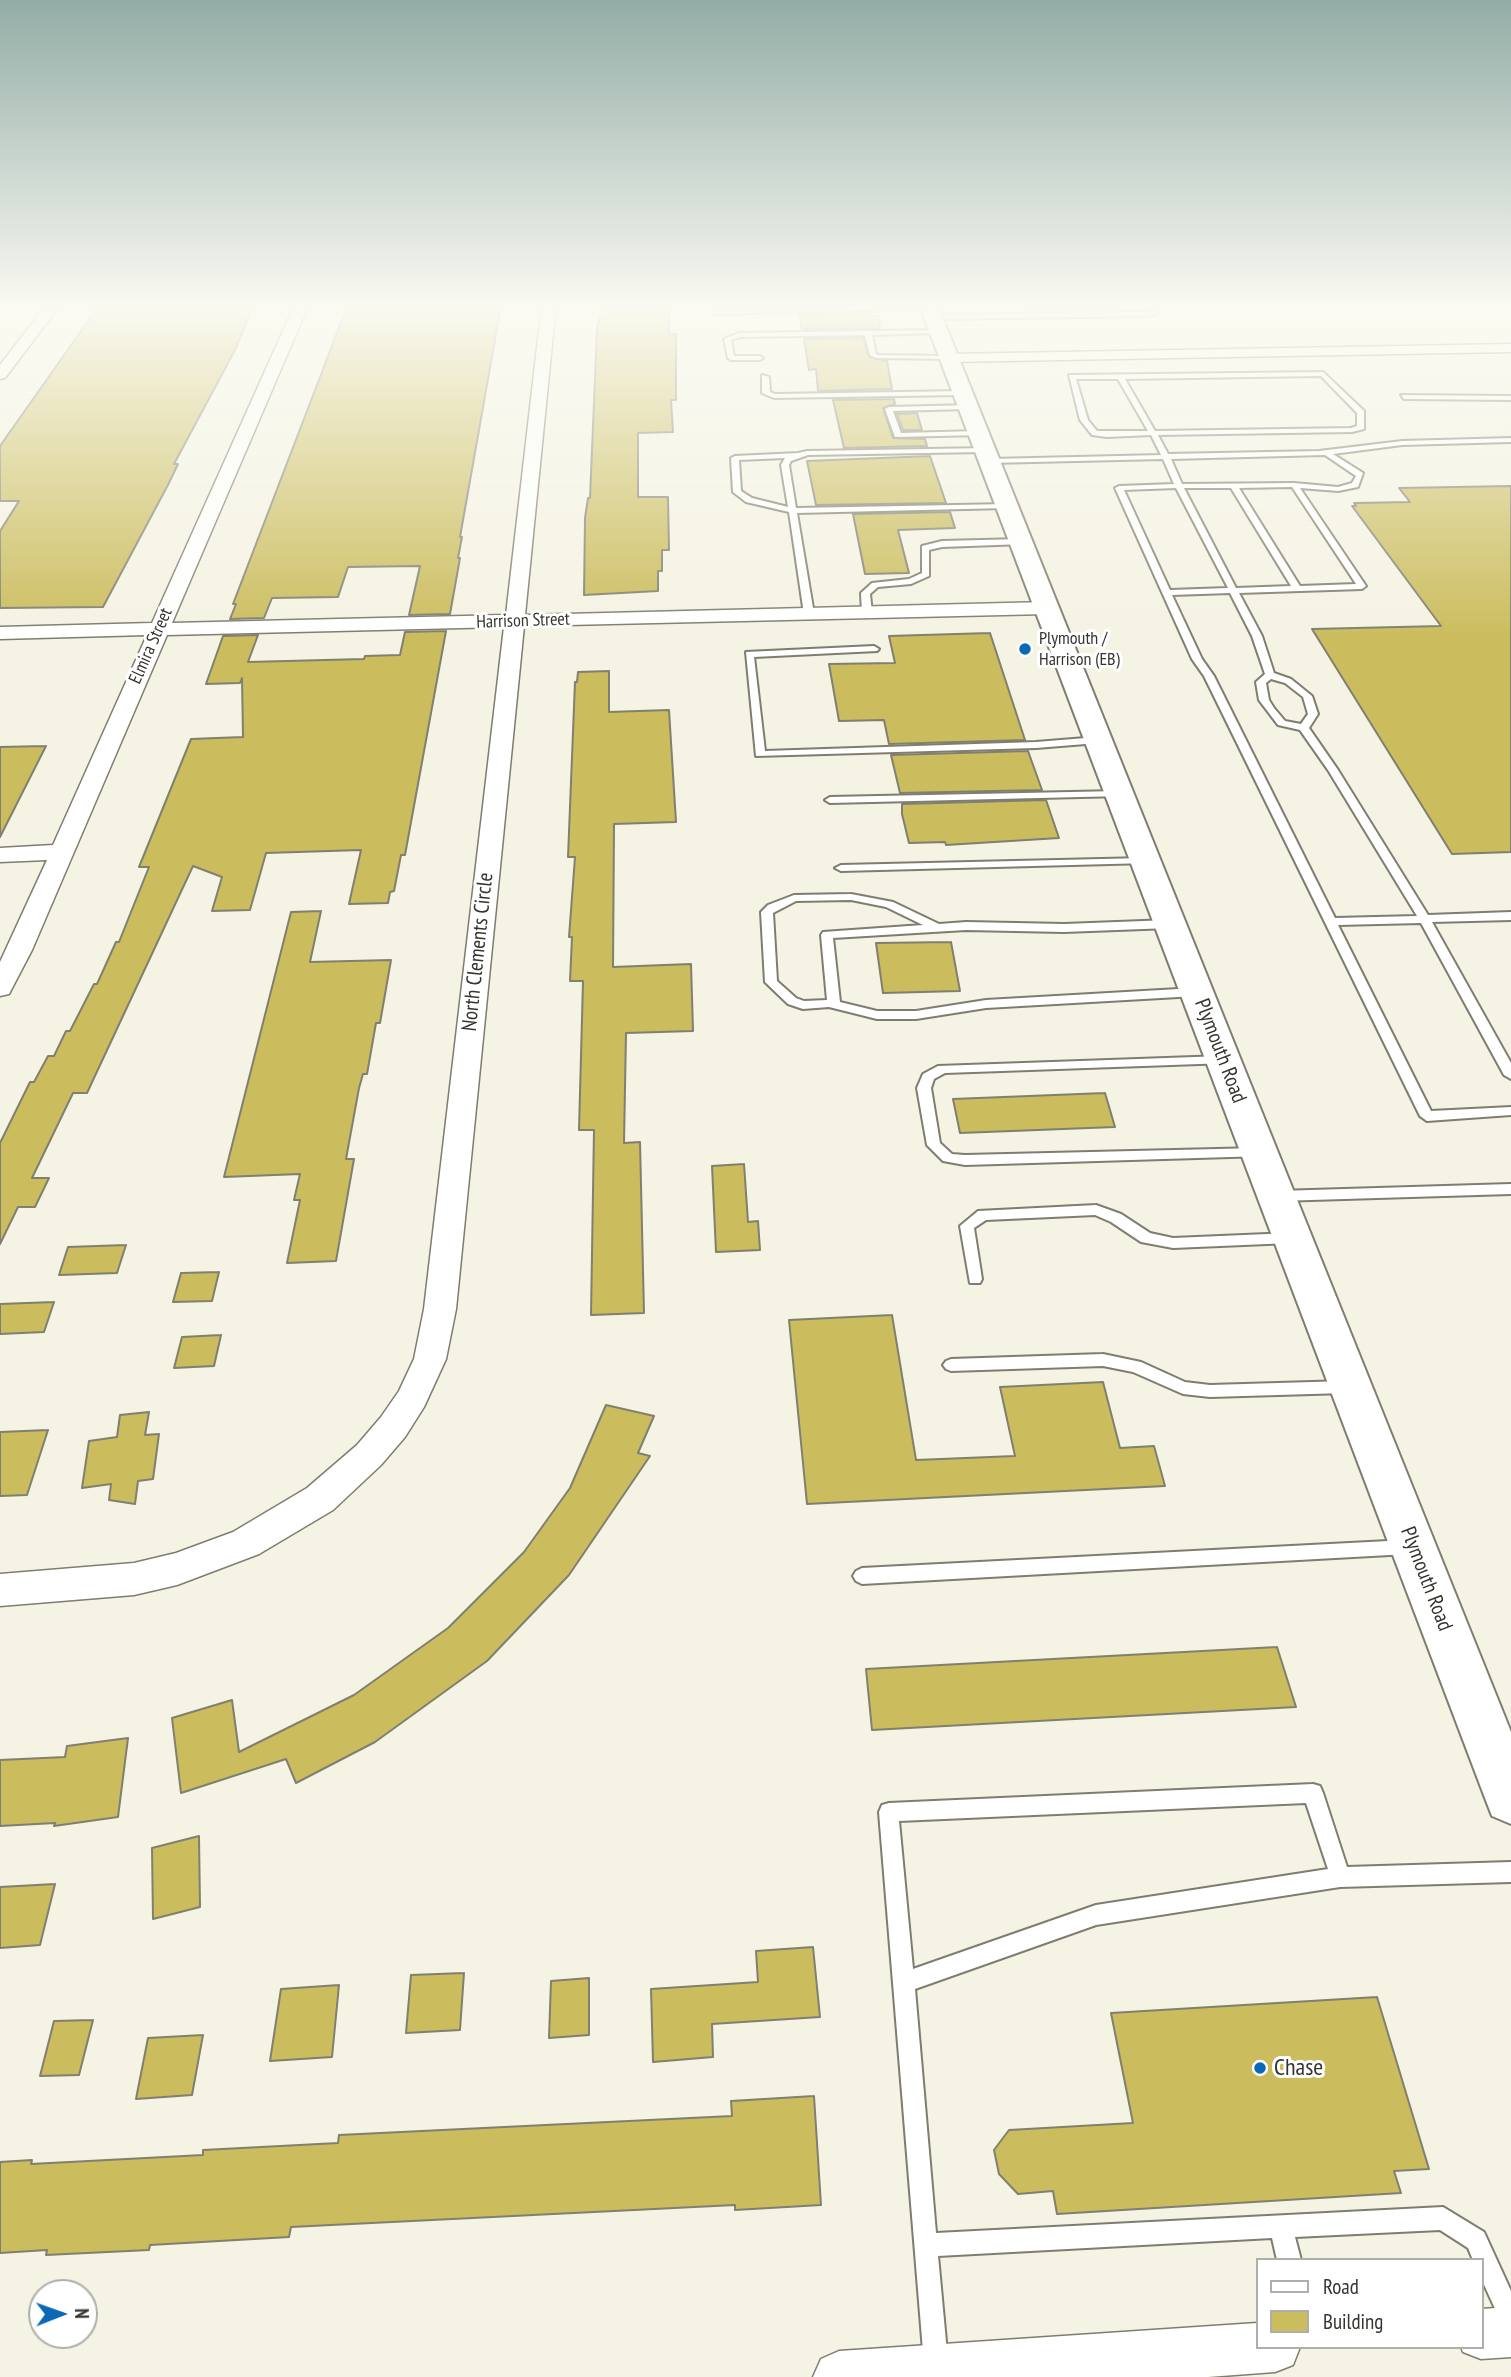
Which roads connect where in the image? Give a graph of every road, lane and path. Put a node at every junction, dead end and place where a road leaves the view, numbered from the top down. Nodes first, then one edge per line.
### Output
1 (253, 415) edge
2 (537, 415) edge
3 (891, 415) edge
4 (971, 415) edge
5 (1083, 415) edge
6 (1142, 415) edge
7 (1361, 415) edge
8 (1153, 433) junction
9 (1511, 440) edge
10 (984, 448) junction
11 (1326, 452) junction
12 (796, 455) junction
13 (1166, 457) junction
14 (1294, 485) junction
15 (1179, 486) junction
16 (1234, 486) junction
17 (1007, 506) junction
18 (793, 511) junction
19 (1021, 542) junction
20 (1297, 588) junction
21 (1234, 590) junction
22 (1167, 593) junction
23 (1047, 608) junction
24 (867, 612) junction
25 (809, 614) junction
26 (514, 622) junction
27 (158, 630) junction
28 (0, 634) edge
29 (874, 649) dead end
30 (1270, 675) junction
31 (1304, 728) junction
32 (1098, 740) junction
33 (1119, 794) junction
34 (830, 800) dead end
35 (62, 852) junction
36 (0, 855) edge
37 (1145, 861) junction
38 (841, 868) dead end
39 (1511, 916) edge
40 (1426, 921) junction
41 (1331, 922) junction
42 (1170, 924) junction
43 (938, 928) junction
44 (0, 988) edge
45 (1196, 992) junction
46 (834, 1003) junction
47 (1223, 1060) junction
48 (1511, 1075) edge
49 (1511, 1111) edge
50 (1259, 1153) junction
51 (1511, 1189) edge
52 (1276, 1196) junction
53 (1292, 1238) junction
54 (975, 1279) dead end
55 (951, 1365) dead end
56 (1351, 1387) junction
57 (1413, 1547) junction
58 (862, 1576) dead end
59 (0, 1590) edge
60 (1511, 1798) edge
61 (1511, 1872) edge
62 (1340, 1877) junction
63 (903, 1983) junction
64 (1281, 2227) junction
65 (926, 2245) junction
66 (1289, 2258) edge
67 (1511, 2318) edge
68 (1511, 2332) edge
69 (1483, 2334) edge
70 (1269, 2354) edge
71 (936, 2370) junction
72 (839, 2377) edge

1 - 27 street, Elmira Street
2 - 26 street, North Clements Circle
3 - 10 lane
4 - 10 main road, Plymouth Road
5 - 8 lane
6 - 8 lane
7 - 8 lane
8 - 13 lane
9 - 11 lane
10 - 12 lane
10 - 13 lane
10 - 17 main road, Plymouth Road
11 - 13 lane
11 - 14 lane
12 - 18 lane
12 - 18 lane
13 - 15 lane
14 - 16 lane
14 - 20 lane
15 - 16 lane
15 - 21 lane
15 - 22 lane
16 - 20 lane
17 - 18 lane
17 - 19 main road, Plymouth Road
18 - 25 lane
19 - 23 main road, Plymouth Road
19 - 24 lane
20 - 21 lane
21 - 22 lane
21 - 30 lane
22 - 41 lane
23 - 24 street, Harrison Street
23 - 32 main road, Plymouth Road
24 - 25 street, Harrison Street
25 - 26 street, Harrison Street
26 - 27 street, Harrison Street
26 - 59 street, North Clements Circle
27 - 28 street, Harrison Street
27 - 35 street, Elmira Street
29 - 32 lane
30 - 31 lane
30 - 31 lane
31 - 40 lane
32 - 33 main road, Plymouth Road
33 - 34 lane
33 - 37 main road, Plymouth Road
35 - 36 street
35 - 44 street, Elmira Street
37 - 38 lane
37 - 42 main road, Plymouth Road
39 - 40 lane
40 - 41 lane
40 - 48 lane
41 - 49 lane
42 - 43 lane
42 - 45 main road, Plymouth Road
43 - 46 lane
43 - 46 lane
45 - 46 lane
45 - 47 main road, Plymouth Road
47 - 50 main road, Plymouth Road
47 - 50 lane
50 - 52 main road, Plymouth Road
51 - 52 lane
52 - 53 main road, Plymouth Road
53 - 54 lane
53 - 56 main road, Plymouth Road
55 - 56 lane
56 - 57 main road, Plymouth Road
57 - 58 lane
57 - 60 main road, Plymouth Road
61 - 62 lane
62 - 63 lane
62 - 63 lane
63 - 65 lane
64 - 65 lane
64 - 66 lane
64 - 67 lane
65 - 71 lane
68 - 69 street
70 - 71 street
71 - 72 street

